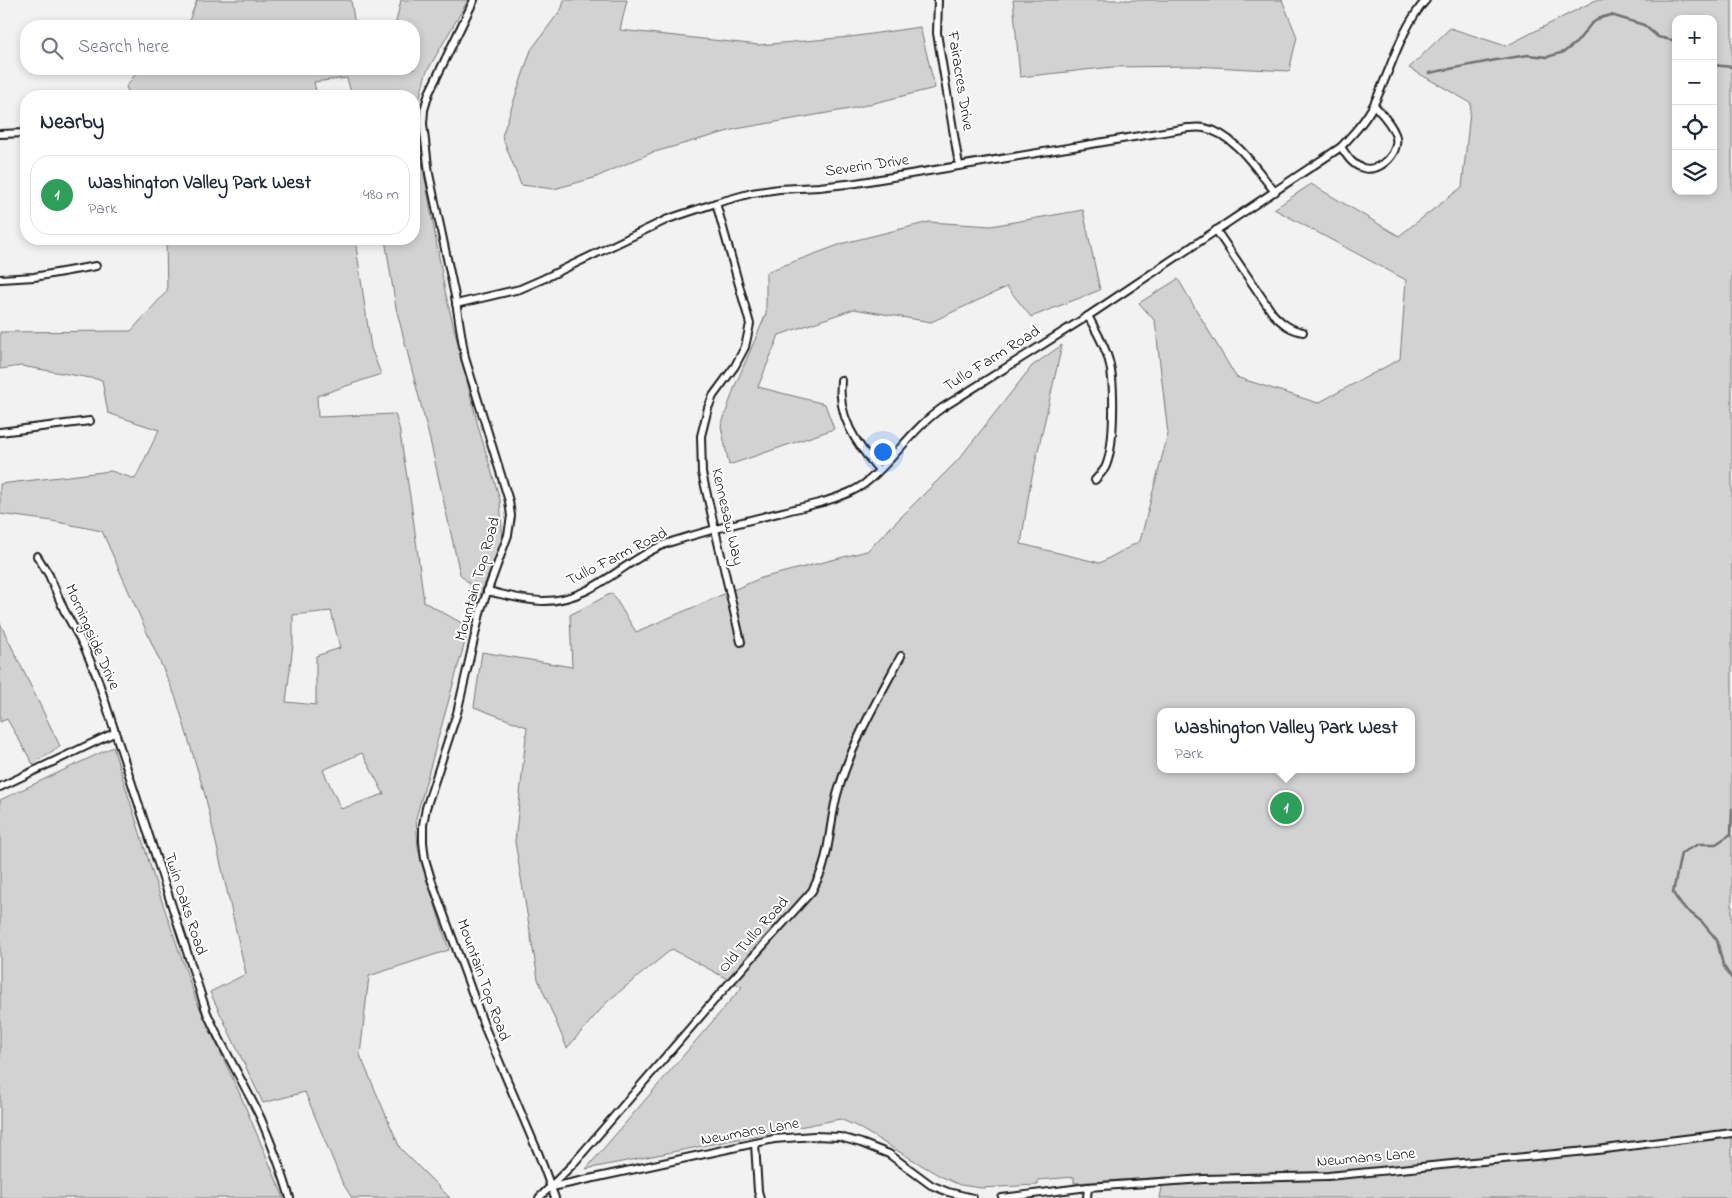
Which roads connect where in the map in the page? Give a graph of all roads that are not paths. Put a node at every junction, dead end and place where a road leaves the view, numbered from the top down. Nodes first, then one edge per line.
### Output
1 (474, 0) edge
2 (938, 0) edge
3 (1426, 0) edge
4 (1374, 105) junction
5 (20, 132) edge
6 (0, 134) edge
7 (1341, 147) junction
8 (959, 166) junction
9 (1275, 192) junction
10 (716, 203) junction
11 (1216, 230) junction
12 (96, 266) dead end
13 (0, 280) edge
14 (456, 304) junction
15 (1088, 316) junction
16 (1303, 332) dead end
17 (841, 380) dead end
18 (90, 421) dead end
19 (0, 432) edge
20 (879, 470) junction
21 (1095, 480) dead end
22 (716, 530) junction
23 (37, 556) dead end
24 (487, 591) junction
25 (742, 642) dead end
26 (901, 656) dead end
27 (116, 732) junction
28 (0, 787) edge
29 (1732, 1133) edge
30 (755, 1144) junction
31 (1088, 1187) junction
32 (551, 1188) junction
33 (290, 1198) edge
34 (539, 1198) edge
35 (555, 1198) edge
36 (760, 1198) edge
37 (973, 1198) edge
38 (1002, 1198) edge
39 (1087, 1198) edge

1 - 14 street, Mountain Top Road
2 - 8 street, Fairacres Drive
3 - 4 street, Tullo Farm Road
4 - 7 street, Tullo Farm Road
4 - 7 street
5 - 6 street
7 - 9 street, Tullo Farm Road
8 - 9 street, Severin Drive
8 - 10 street, Severin Drive
9 - 11 street, Tullo Farm Road
10 - 14 street, Severin Drive
10 - 22 street, Kennesaw Way
11 - 15 street, Tullo Farm Road
11 - 16 street
12 - 13 street
14 - 24 street, Mountain Top Road
15 - 20 street, Tullo Farm Road
15 - 21 street
17 - 20 street
18 - 19 street
20 - 22 street, Tullo Farm Road
22 - 24 street, Tullo Farm Road
22 - 25 street, Kennesaw Way
23 - 27 street, Morningside Drive
24 - 32 street, Mountain Top Road
26 - 32 street, Old Tullo Road
27 - 28 street
27 - 33 street, Twin Oaks Road
29 - 31 street, Newmans Lane
30 - 32 street, Newmans Lane
30 - 36 street
30 - 37 street, Newmans Lane
31 - 38 street, Newmans Lane
31 - 39 street
32 - 34 street, Old Tullo Road
32 - 35 street, Mountain Top Road

